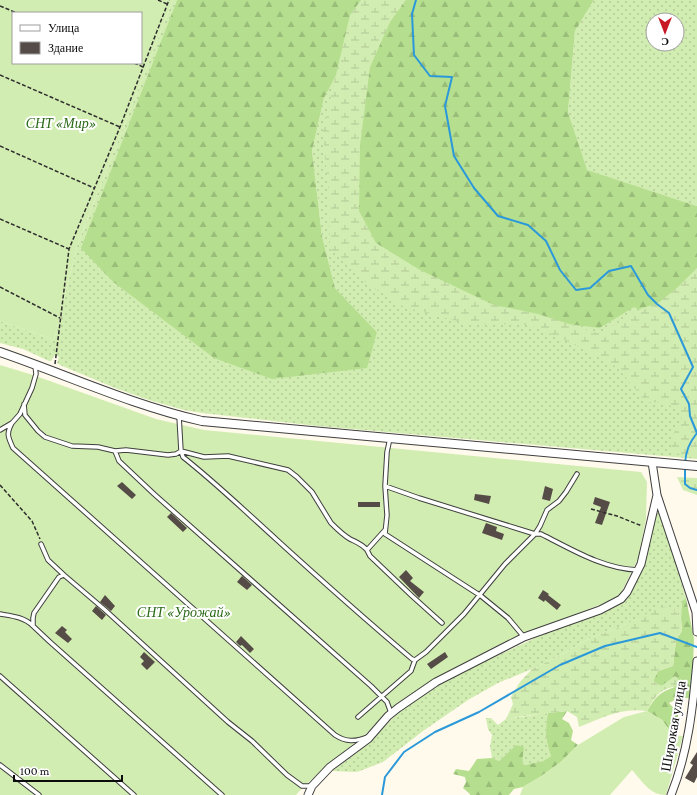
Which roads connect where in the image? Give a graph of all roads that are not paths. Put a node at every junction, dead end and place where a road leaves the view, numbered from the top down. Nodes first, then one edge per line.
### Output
1 (0, 352) edge
2 (35, 364) junction
3 (24, 404) junction
4 (179, 416) junction
5 (12, 423) junction
6 (0, 430) edge
7 (390, 438) junction
8 (181, 451) junction
9 (115, 452) junction
10 (652, 462) junction
11 (694, 466) edge
12 (577, 474) dead end
13 (385, 486) junction
14 (657, 495) junction
15 (386, 528) junction
16 (535, 534) junction
17 (41, 544) road end
18 (367, 550) junction
19 (638, 570) junction
20 (64, 575) junction
21 (480, 595) junction
22 (0, 614) edge
23 (442, 622) dead end
24 (33, 626) junction
25 (697, 632) edge
26 (524, 637) junction
27 (415, 660) junction
28 (697, 661) edge
29 (0, 676) edge
30 (382, 696) junction
31 (392, 714) junction
32 (358, 717) dead end
33 (374, 733) junction
34 (0, 765) edge
35 (312, 786) junction
36 (39, 795) edge
37 (134, 795) edge
38 (222, 795) edge
39 (308, 795) edge
40 (671, 795) edge

1 - 2 street
2 - 3 lane
2 - 4 street
3 - 5 lane
3 - 9 lane
4 - 7 street
4 - 8 lane
5 - 6 lane
5 - 33 lane
7 - 10 street
7 - 13 lane
8 - 9 lane
8 - 18 lane
8 - 27 lane
9 - 30 lane
10 - 11 street
10 - 14 street
12 - 16 lane
13 - 15 lane
13 - 16 lane
14 - 19 street
14 - 25 street
15 - 18 lane
15 - 21 lane
16 - 19 lane
16 - 21 lane
17 - 20 lane
18 - 23 lane
19 - 26 street
20 - 24 lane
20 - 35 lane
21 - 26 lane
21 - 27 lane
22 - 24 lane
24 - 38 lane
26 - 31 street
27 - 30 lane
28 - 40 street, Широкая улица
29 - 37 lane
30 - 31 lane
30 - 32 lane
31 - 33 street
33 - 35 street
34 - 36 lane
35 - 39 street

